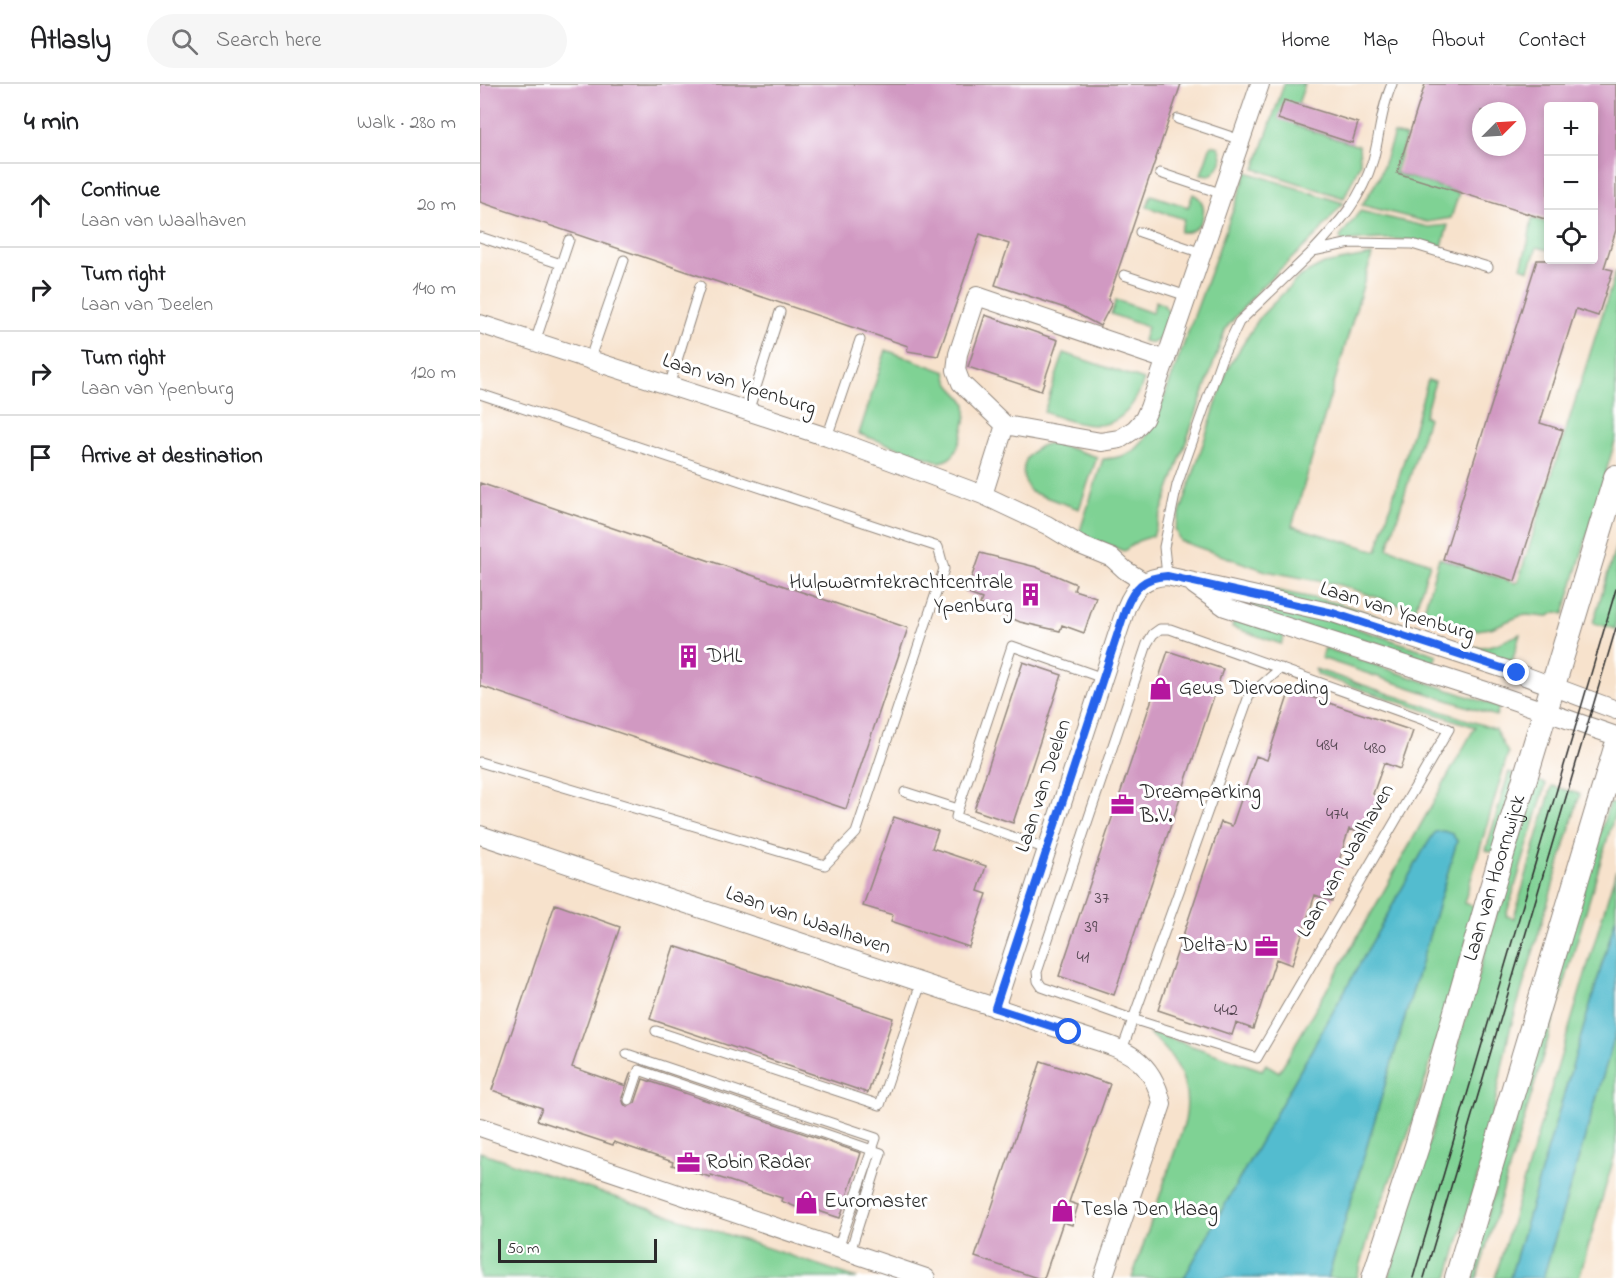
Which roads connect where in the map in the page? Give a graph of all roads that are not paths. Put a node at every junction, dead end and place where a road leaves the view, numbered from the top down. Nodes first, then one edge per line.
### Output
1 (1260, 84) edge
2 (1389, 86) edge
3 (1178, 119) dead end
4 (1241, 140) junction
5 (1160, 173) dead end
6 (1223, 194) junction
7 (1140, 232) dead end
8 (480, 237) edge
9 (569, 240) dead end
10 (1313, 251) junction
11 (1202, 253) junction
12 (624, 260) dead end
13 (561, 264) junction
14 (1488, 267) dead end
15 (1124, 275) dead end
16 (700, 285) dead end
17 (1187, 296) junction
18 (780, 312) dead end
19 (480, 324) edge
20 (860, 340) dead end
21 (535, 342) junction
22 (1166, 360) junction
23 (589, 361) junction
24 (669, 386) junction
25 (480, 394) edge
26 (748, 412) junction
27 (1005, 425) junction
28 (827, 437) junction
29 (1616, 477) edge
30 (983, 495) junction
31 (1167, 576) junction
32 (1144, 582) junction
33 (1190, 583) junction
34 (1281, 668) junction
35 (1103, 678) junction
36 (1552, 687) junction
37 (1616, 710) edge
38 (1544, 711) junction
39 (1616, 736) edge
40 (1616, 748) edge
41 (480, 762) edge
42 (905, 792) dead end
43 (958, 809) junction
44 (480, 834) edge
45 (1047, 849) junction
46 (921, 983) junction
47 (995, 1008) junction
48 (1132, 1019) junction
49 (656, 1031) dead end
50 (1122, 1050) junction
51 (627, 1054) dead end
52 (629, 1100) dead end
53 (480, 1127) edge
54 (844, 1250) junction
55 (926, 1278) edge
56 (1103, 1278) edge
57 (1374, 1278) edge
58 (1457, 1278) edge

1 - 4 street
2 - 10 lane
3 - 4 lane
4 - 6 street
5 - 6 lane
6 - 11 street
7 - 11 lane
8 - 13 lane
9 - 13 lane
10 - 14 lane
10 - 31 lane
11 - 17 street
12 - 23 lane
13 - 21 lane
15 - 17 lane
16 - 24 lane
17 - 22 street
18 - 26 lane
19 - 21 street, Laan van Ypenburg
20 - 28 lane
21 - 23 street, Laan van Ypenburg
22 - 27 street
22 - 27 street
23 - 24 street, Laan van Ypenburg
24 - 26 street, Laan van Ypenburg
25 - 41 lane
26 - 28 street, Laan van Ypenburg
27 - 30 street
28 - 30 street, Laan van Ypenburg
29 - 36 main road, Laan van Hoornwijck
30 - 32 street, Laan van Ypenburg
31 - 32 street
31 - 33 street, Laan van Ypenburg
32 - 35 street, Laan van Deelen
33 - 36 street, Laan van Ypenburg
33 - 38 street, Laan van Ypenburg
34 - 48 lane
34 - 48 lane, Laan van Waalhaven
34 - 48 lane, Laan van Waalhaven
35 - 43 lane
35 - 45 street, Laan van Deelen
36 - 37 street, Laan van Ypenburg
36 - 38 main road, Laan van Hoornwijck
38 - 39 street, Laan van Ypenburg
38 - 57 main road, Laan van Hoornwijck
40 - 58 main road
42 - 43 lane
43 - 45 lane
44 - 46 street, Laan van Waalhaven
45 - 47 street, Laan van Deelen
46 - 47 street, Laan van Waalhaven
46 - 49 lane
47 - 50 street, Laan van Waalhaven
48 - 50 lane
50 - 56 street, Laan van Waalhaven
51 - 54 lane
52 - 54 lane
53 - 54 street
54 - 55 street

